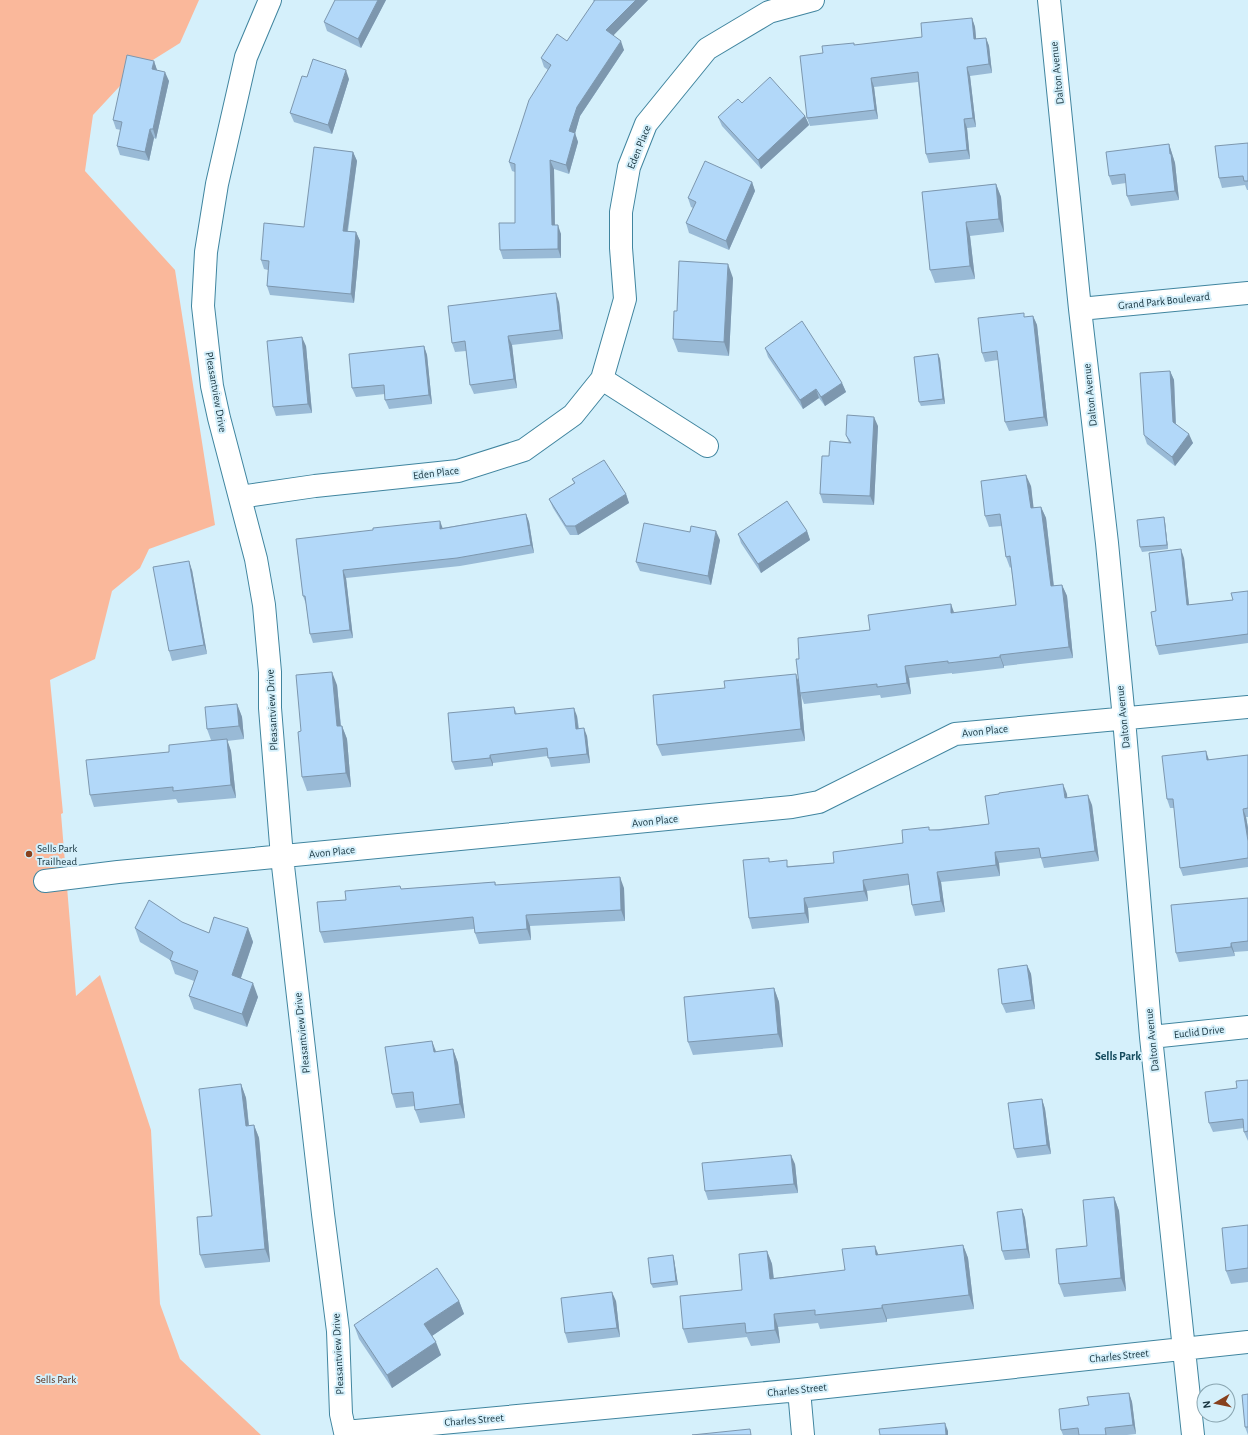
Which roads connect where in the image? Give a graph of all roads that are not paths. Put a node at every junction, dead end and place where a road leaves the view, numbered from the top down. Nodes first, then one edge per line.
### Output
1 (270, 0) edge
2 (813, 0) edge
3 (1049, 0) edge
4 (1248, 293) edge
5 (1080, 309) junction
6 (602, 380) junction
7 (707, 446) dead end
8 (240, 497) junction
9 (1248, 707) edge
10 (1124, 719) junction
11 (282, 857) junction
12 (46, 881) dead end
13 (1248, 1027) edge
14 (1151, 1037) junction
15 (1248, 1342) edge
16 (1185, 1348) junction
17 (799, 1390) junction
18 (345, 1432) joint
19 (803, 1435) edge
20 (1193, 1435) edge

1 - 8 street, Pleasantview Drive
2 - 6 street, Eden Place
3 - 5 street, Dalton Avenue
4 - 5 street, Grand Park Boulevard
5 - 10 street, Dalton Avenue
6 - 7 street
6 - 8 street, Eden Place
8 - 11 street, Pleasantview Drive
9 - 10 street, Avon Place
10 - 11 street, Avon Place
10 - 14 street, Dalton Avenue
11 - 12 street, Avon Place
11 - 18 street, Pleasantview Drive
13 - 14 street, Euclid Drive
14 - 16 street, Dalton Avenue
15 - 16 street, Charles Street
16 - 17 street, Charles Street
16 - 20 street, Dalton Avenue
17 - 18 street, Charles Street
17 - 19 street

